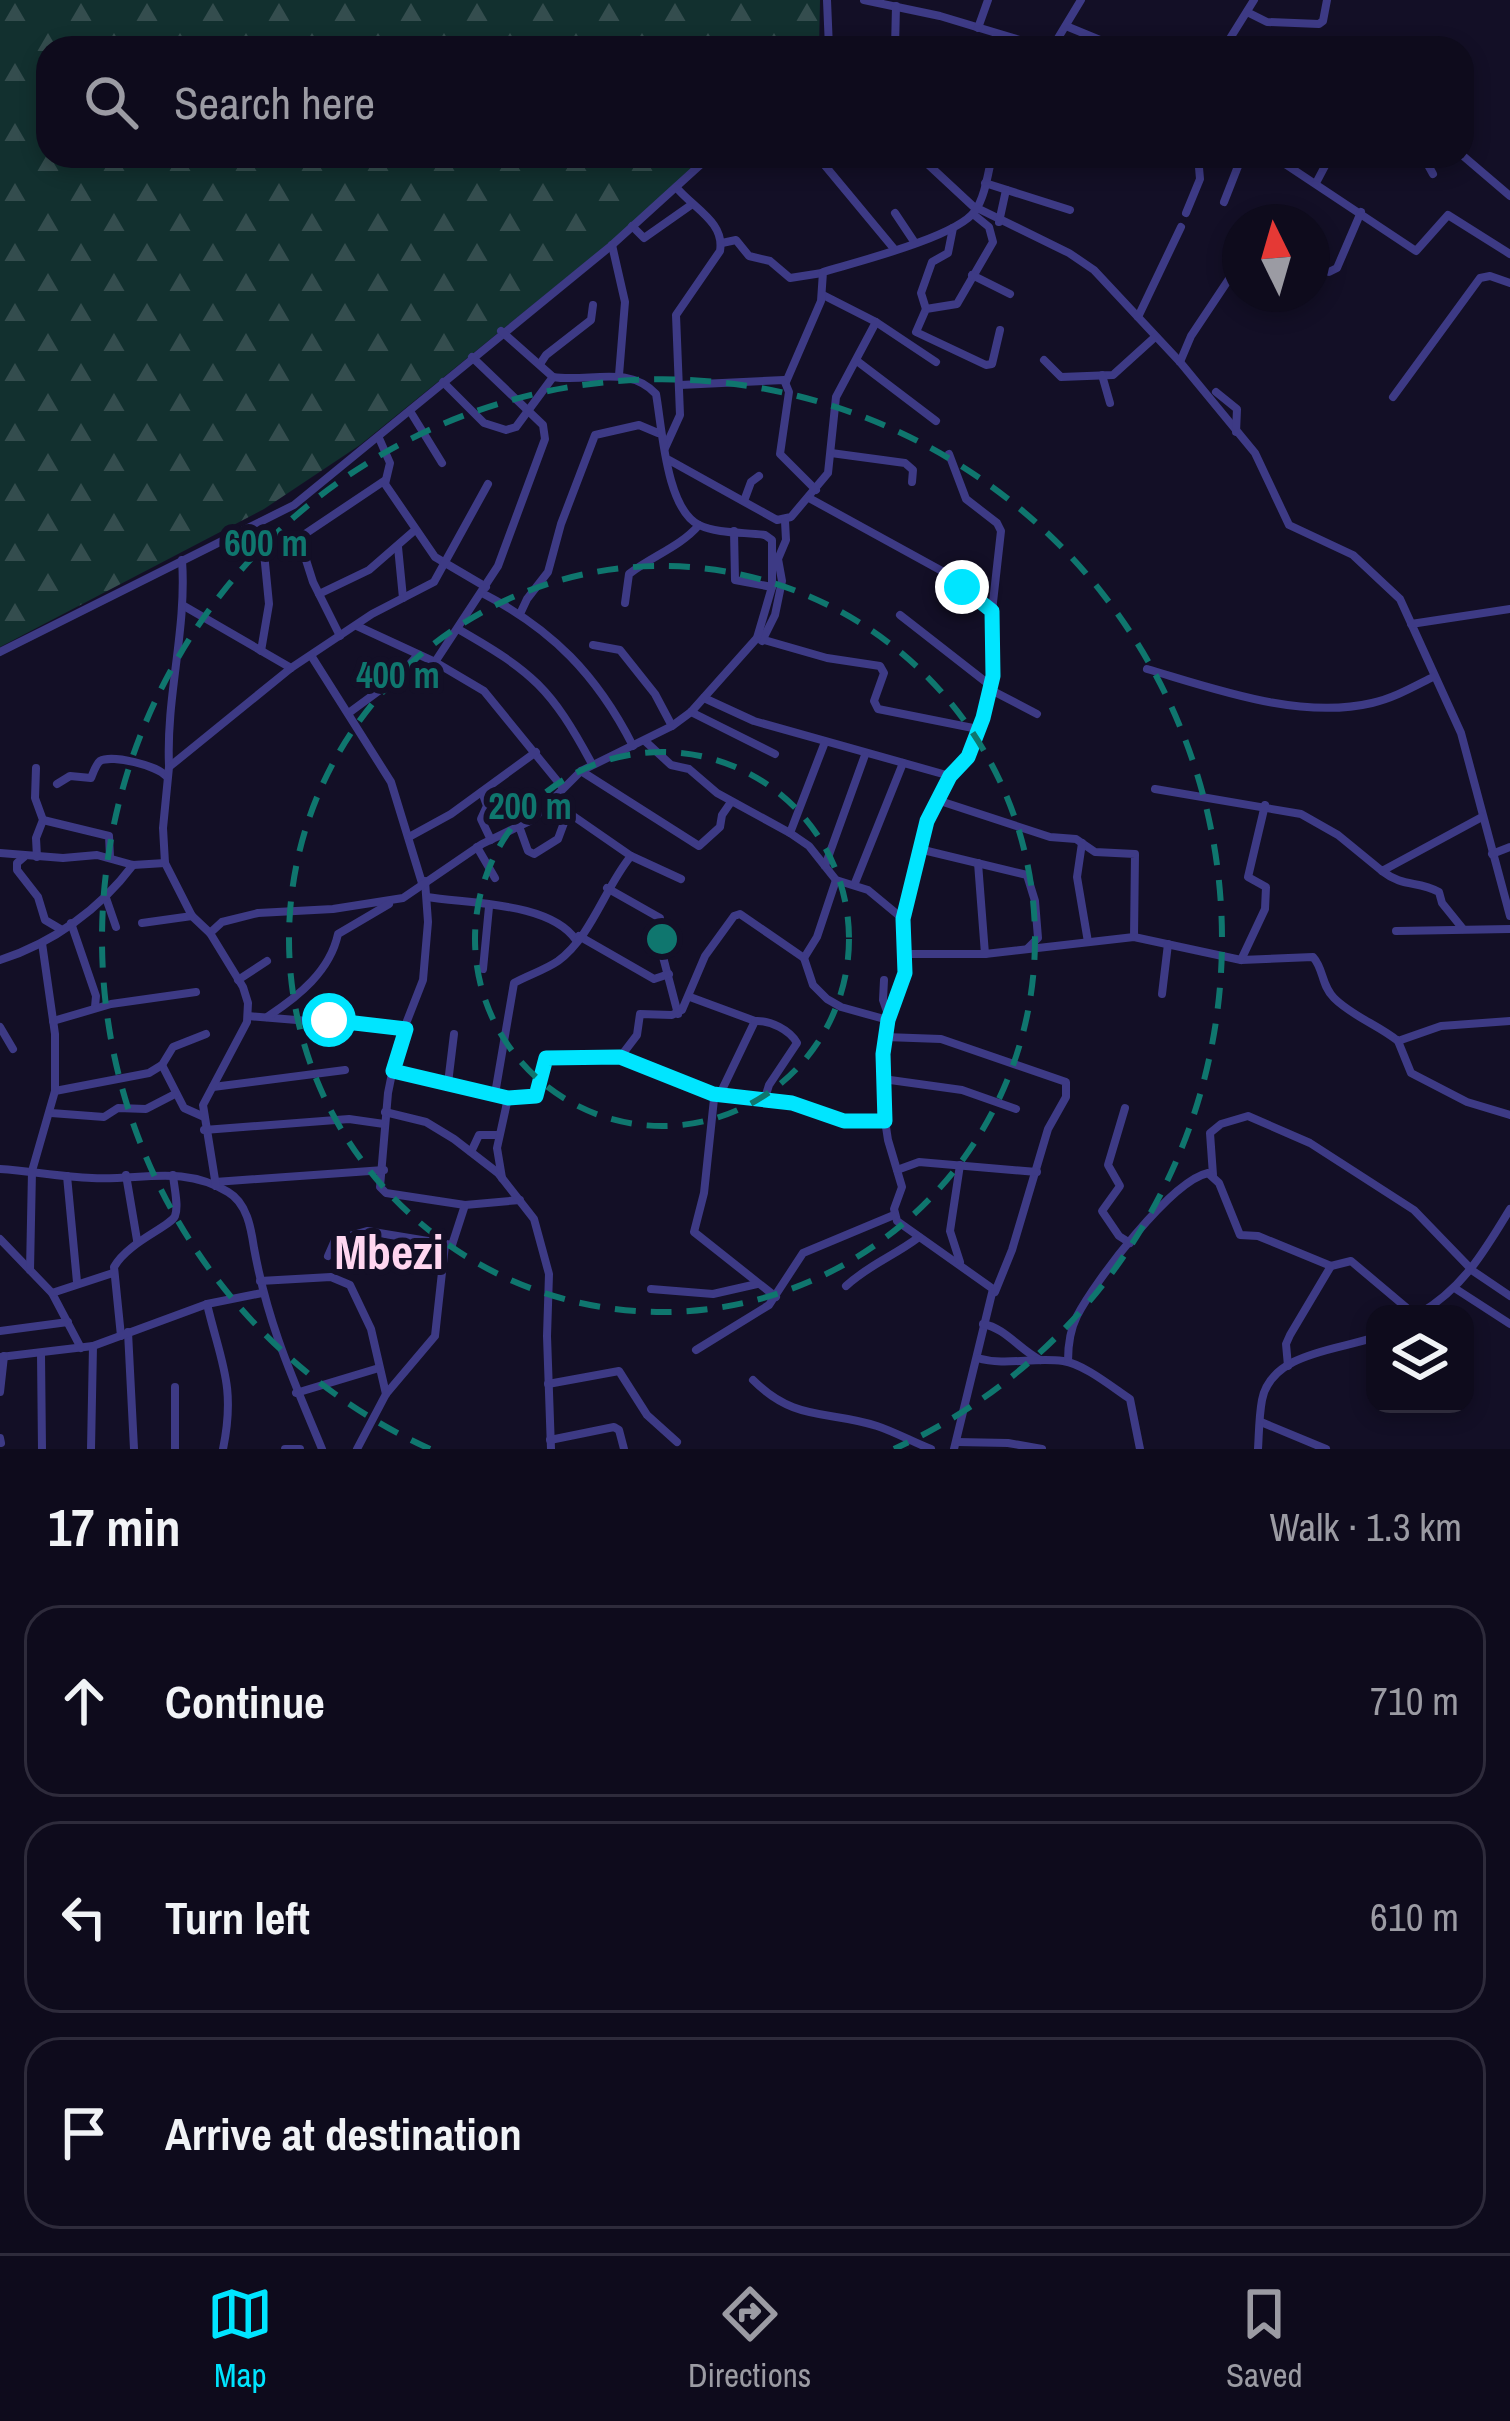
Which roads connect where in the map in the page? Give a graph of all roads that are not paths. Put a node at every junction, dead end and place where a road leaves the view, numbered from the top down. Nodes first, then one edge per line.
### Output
1 (827, 0) edge
2 (866, 0) edge
3 (988, 0) edge
4 (1082, 0) edge
5 (1254, 0) edge
6 (1327, 0) edge
7 (896, 6) junction
8 (1247, 12) junction
9 (1066, 26) junction
10 (978, 28) junction
11 (828, 36) edge
12 (895, 36) edge
13 (1006, 36) edge
14 (1058, 36) edge
15 (1090, 36) edge
16 (1231, 36) edge
17 (1474, 165) edge
18 (697, 168) edge
19 (828, 168) edge
20 (932, 168) edge
21 (989, 168) edge
22 (1199, 168) edge
23 (1237, 168) edge
24 (1293, 168) edge
25 (1324, 168) edge
26 (1430, 168) edge
27 (1433, 174) dead end
28 (985, 183) junction
29 (1316, 183) junction
30 (676, 187) junction
31 (1006, 190) junction
32 (1510, 196) edge
33 (1224, 202) dead end
34 (691, 205) junction
35 (976, 210) junction
36 (1070, 210) dead end
37 (1361, 212) junction
38 (895, 213) dead end
39 (1186, 213) dead end
40 (999, 222) junction
41 (632, 226) junction
42 (1181, 227) dead end
43 (952, 228) junction
44 (722, 243) junction
45 (915, 243) junction
46 (612, 244) junction
47 (895, 250) junction
48 (1510, 254) edge
49 (1330, 271) edge
50 (823, 272) junction
51 (972, 275) junction
52 (1510, 283) edge
53 (1222, 290) edge
54 (1010, 294) dead end
55 (823, 295) junction
56 (593, 305) dead end
57 (926, 309) junction
58 (1138, 317) junction
59 (876, 322) junction
60 (1000, 330) dead end
61 (502, 331) junction
62 (1155, 337) junction
63 (472, 357) junction
64 (1044, 360) dead end
65 (857, 361) junction
66 (936, 362) dead end
67 (1180, 362) junction
68 (540, 364) junction
69 (619, 375) junction
70 (1102, 375) junction
71 (553, 377) junction
72 (443, 382) junction
73 (786, 382) junction
74 (680, 385) junction
75 (1216, 392) dead end
76 (1393, 397) dead end
77 (1110, 403) dead end
78 (410, 411) junction
79 (526, 412) junction
80 (936, 421) dead end
81 (1236, 432) junction
82 (659, 433) junction
83 (380, 438) junction
84 (665, 448) junction
85 (831, 453) junction
86 (949, 454) dead end
87 (667, 460) junction
88 (442, 463) dead end
89 (758, 476) dead end
90 (384, 481) junction
91 (913, 482) dead end
92 (488, 484) dead end
93 (813, 494) junction
94 (744, 501) junction
95 (785, 520) junction
96 (261, 522) junction
97 (699, 525) junction
98 (415, 530) junction
99 (734, 531) junction
100 (398, 548) junction
101 (182, 560) junction
102 (444, 565) junction
103 (772, 587) junction
104 (484, 590) junction
105 (319, 594) junction
106 (404, 598) junction
107 (625, 603) dead end
108 (184, 606) junction
109 (1510, 609) edge
110 (992, 611) junction
111 (520, 614) junction
112 (899, 615) dead end
113 (1412, 624) junction
114 (356, 626) junction
115 (458, 629) junction
116 (340, 637) junction
117 (760, 640) junction
118 (593, 645) dead end
119 (261, 651) junction
120 (0, 652) edge
121 (417, 656) junction
122 (312, 657) junction
123 (435, 662) junction
124 (292, 668) junction
125 (1147, 669) dead end
126 (1433, 677) junction
127 (992, 689) junction
128 (704, 698) junction
129 (691, 712) junction
130 (350, 713) junction
131 (1037, 714) dead end
132 (672, 726) junction
133 (978, 730) junction
134 (645, 741) junction
135 (825, 742) junction
136 (633, 746) junction
137 (536, 752) junction
138 (775, 754) dead end
139 (865, 755) junction
140 (903, 763) junction
141 (592, 764) junction
142 (36, 768) dead end
143 (581, 771) junction
144 (168, 772) junction
145 (950, 776) junction
146 (57, 784) dead end
147 (563, 788) junction
148 (1155, 789) dead end
149 (482, 792) junction
150 (937, 800) junction
151 (553, 802) junction
152 (731, 802) junction
153 (1264, 805) junction
154 (568, 812) junction
155 (1482, 817) junction
156 (43, 820) junction
157 (519, 826) junction
158 (790, 833) junction
159 (409, 837) junction
160 (491, 840) junction
161 (1082, 843) junction
162 (477, 847) junction
163 (1510, 848) edge
164 (919, 849) junction
165 (0, 853) edge
166 (1492, 854) junction
167 (25, 856) junction
168 (37, 856) junction
169 (631, 856) junction
170 (110, 857) junction
171 (165, 863) junction
172 (978, 863) junction
173 (133, 865) junction
174 (824, 866) junction
175 (1382, 871) junction
176 (495, 878) dead end
177 (681, 879) dead end
178 (836, 880) junction
179 (423, 882) junction
180 (854, 884) junction
181 (607, 888) junction
182 (428, 897) junction
183 (106, 898) junction
184 (394, 902) junction
185 (489, 907) junction
186 (192, 916) junction
187 (1510, 916) edge
188 (903, 919) junction
189 (71, 923) junction
190 (142, 923) dead end
191 (116, 927) dead end
192 (1510, 929) edge
193 (62, 930) junction
194 (1463, 930) junction
195 (1396, 932) dead end
196 (210, 933) junction
197 (1134, 937) junction
198 (578, 938) junction
199 (1088, 942) junction
200 (42, 943) junction
201 (1168, 944) junction
202 (1025, 949) junction
203 (906, 954) junction
204 (985, 954) junction
205 (804, 958) junction
206 (0, 960) edge
207 (1241, 960) junction
208 (267, 961) dead end
209 (483, 969) dead end
210 (670, 974) junction
211 (238, 980) junction
212 (884, 980) dead end
213 (196, 992) dead end
214 (1162, 994) dead end
215 (690, 998) junction
216 (95, 1009) junction
217 (678, 1014) junction
218 (248, 1016) junction
219 (267, 1017) junction
220 (889, 1018) junction
221 (53, 1021) junction
222 (755, 1021) junction
223 (1510, 1021) edge
224 (0, 1028) edge
225 (406, 1029) junction
226 (206, 1034) dead end
227 (454, 1034) dead end
228 (885, 1037) junction
229 (1398, 1041) junction
230 (13, 1049) dead end
231 (620, 1057) junction
232 (162, 1066) junction
233 (345, 1070) dead end
234 (393, 1071) junction
235 (883, 1078) junction
236 (448, 1083) junction
237 (211, 1087) junction
238 (55, 1091) junction
239 (175, 1094) junction
240 (495, 1094) junction
241 (716, 1095) junction
242 (508, 1098) junction
243 (764, 1101) junction
244 (1125, 1108) dead end
245 (1016, 1109) dead end
246 (385, 1112) junction
247 (51, 1113) junction
248 (1510, 1115) edge
249 (202, 1116) junction
250 (885, 1121) junction
251 (384, 1124) junction
252 (204, 1130) junction
253 (499, 1135) junction
254 (471, 1152) junction
255 (960, 1165) junction
256 (0, 1169) edge
257 (384, 1170) junction
258 (897, 1170) junction
259 (32, 1172) junction
260 (1036, 1172) junction
261 (126, 1175) junction
262 (173, 1175) junction
263 (1213, 1175) junction
264 (68, 1176) junction
265 (502, 1178) junction
266 (215, 1184) junction
267 (520, 1200) junction
268 (465, 1205) junction
269 (1510, 1209) edge
270 (894, 1215) junction
271 (919, 1237) junction
272 (0, 1239) edge
273 (137, 1240) junction
274 (1130, 1243) junction
275 (445, 1246) junction
276 (12, 1252) junction
277 (0, 1255) edge
278 (328, 1256) dead end
279 (960, 1263) junction
280 (1330, 1266) junction
281 (30, 1270) junction
282 (1473, 1271) junction
283 (113, 1273) junction
284 (260, 1281) junction
285 (77, 1282) junction
286 (759, 1283) junction
287 (846, 1286) dead end
288 (651, 1289) dead end
289 (1456, 1289) junction
290 (262, 1292) junction
291 (52, 1293) junction
292 (1510, 1296) edge
293 (776, 1297) junction
294 (993, 1297) junction
295 (207, 1304) junction
296 (1405, 1305) edge
297 (1430, 1305) edge
298 (68, 1322) junction
299 (983, 1324) junction
300 (1510, 1324) edge
301 (0, 1331) edge
302 (125, 1334) junction
303 (1366, 1339) edge
304 (93, 1346) junction
305 (81, 1348) junction
306 (696, 1350) dead end
307 (41, 1354) junction
308 (2, 1357) edge
309 (977, 1358) junction
310 (1042, 1361) junction
311 (1068, 1361) junction
312 (1288, 1366) junction
313 (380, 1368) junction
314 (753, 1380) dead end
315 (548, 1384) junction
316 (175, 1387) dead end
317 (0, 1392) edge
318 (296, 1393) junction
319 (386, 1394) junction
320 (1261, 1422) junction
321 (677, 1442) dead end
322 (550, 1444) edge
323 (956, 1446) edge
324 (42, 1449) edge
325 (91, 1449) edge
326 (134, 1449) edge
327 (175, 1449) edge
328 (223, 1449) edge
329 (285, 1449) edge
330 (299, 1449) edge
331 (322, 1449) edge
332 (357, 1449) edge
333 (624, 1449) edge
334 (931, 1449) edge
335 (1042, 1449) edge
336 (1140, 1449) edge
337 (1258, 1449) edge
338 (1326, 1449) edge

1 - 11 street
2 - 7 street
3 - 10 street
4 - 9 street
5 - 8 street
6 - 8 street
7 - 10 street
7 - 12 street
8 - 16 street
9 - 14 street
9 - 15 street
10 - 13 street
17 - 32 street
18 - 30 street
19 - 47 street
20 - 35 street
21 - 28 street
22 - 39 street
23 - 33 street
24 - 29 street
25 - 29 street
26 - 27 street
28 - 31 street
28 - 35 street
29 - 37 street
30 - 34 street
30 - 41 street
31 - 36 street
31 - 40 street
34 - 41 street
34 - 44 street
35 - 40 street
35 - 43 street
35 - 51 street
37 - 48 street
37 - 49 street
38 - 45 street
40 - 58 street
41 - 46 street
42 - 58 street
43 - 45 street
43 - 57 street
44 - 50 street
44 - 74 street
45 - 47 street
46 - 61 street
46 - 69 street
47 - 50 street
50 - 55 street
51 - 54 street
51 - 57 street
52 - 76 street
53 - 67 street
55 - 59 street
55 - 73 street
56 - 68 street
57 - 60 street
58 - 62 street
59 - 65 street
59 - 66 street
61 - 63 street
61 - 68 street
62 - 67 street
62 - 70 street
63 - 72 street
63 - 79 street
64 - 70 street
65 - 80 street
65 - 85 street
67 - 81 street
68 - 71 street
69 - 71 street
69 - 82 street
70 - 77 street
71 - 79 street
72 - 78 street
72 - 79 street
73 - 74 street
73 - 93 street
74 - 84 street
75 - 81 street
78 - 83 street
78 - 88 street
79 - 104 street
81 - 113 street
82 - 84 street
82 - 111 street
83 - 90 street
83 - 96 street
84 - 87 street
85 - 91 street
85 - 93 street
86 - 110 street
87 - 94 street
87 - 97 street
89 - 94 street
90 - 98 street
90 - 105 street
92 - 102 street
93 - 95 street
93 - 110 street
94 - 95 street
95 - 117 street
96 - 101 street
96 - 119 street
97 - 99 street
97 - 107 street
98 - 100 street
98 - 102 street
99 - 103 street
99 - 103 street
100 - 105 street
100 - 106 street
101 - 108 street
101 - 120 street
102 - 104 street
102 - 106 street
103 - 117 street
104 - 111 street
104 - 115 street
105 - 116 street
106 - 114 street
108 - 119 street
108 - 144 street
109 - 113 street
110 - 127 street
111 - 136 street
112 - 127 street
113 - 126 street
114 - 116 street
114 - 121 street
115 - 123 street
115 - 141 street
116 - 122 street
117 - 128 street
117 - 133 street
118 - 132 street
119 - 124 street
121 - 123 street
121 - 130 street
122 - 124 street
122 - 130 street
123 - 137 street
124 - 144 street
125 - 126 street
126 - 155 street
127 - 131 street
127 - 133 street
128 - 129 street
128 - 135 street
129 - 132 street
129 - 138 street
130 - 159 street
132 - 134 street
133 - 145 street
134 - 136 street
134 - 152 street
135 - 139 street
135 - 158 street
136 - 141 street
137 - 147 street
137 - 149 street
139 - 140 street
139 - 174 street
140 - 145 street
140 - 180 street
141 - 143 street
142 - 156 street
143 - 147 street
143 - 152 street
144 - 146 street
144 - 171 street
145 - 150 street
147 - 151 street
148 - 153 street
149 - 159 street
149 - 160 street
150 - 161 street
150 - 164 street
151 - 154 street
151 - 157 street
152 - 158 street
153 - 175 street
153 - 207 street
154 - 157 street
154 - 169 street
155 - 166 street
155 - 175 street
156 - 168 street
156 - 170 street
157 - 160 street
158 - 174 street
159 - 179 street
160 - 162 street
161 - 197 street
161 - 199 street
162 - 176 street
162 - 179 street
163 - 166 street
164 - 172 street
164 - 188 street
165 - 167 street
166 - 187 street
167 - 168 street
167 - 193 street
168 - 170 street
169 - 177 street
169 - 181 street
170 - 173 street
171 - 173 street
171 - 186 street
172 - 202 street
172 - 204 street
173 - 183 street
174 - 178 street
175 - 194 street
178 - 180 street
178 - 205 street
179 - 182 street
179 - 184 street
180 - 188 street
181 - 198 street
181 - 210 street
182 - 185 street
182 - 225 street
183 - 189 street
183 - 191 street
184 - 196 street
184 - 219 street
185 - 198 street
185 - 209 street
186 - 190 street
186 - 196 street
188 - 203 street
189 - 193 street
189 - 216 street
192 - 194 street
193 - 200 street
194 - 195 street
196 - 211 street
197 - 199 street
197 - 201 street
198 - 210 street
198 - 240 street
199 - 202 street
200 - 206 street
200 - 221 street
201 - 207 street
201 - 214 street
202 - 204 street
203 - 204 street
203 - 220 street
205 - 215 street
205 - 220 street
207 - 229 street
208 - 211 street
210 - 217 street
211 - 218 street
212 - 220 street
213 - 216 street
215 - 217 street
215 - 222 street
216 - 221 street
217 - 231 street
218 - 219 street
218 - 237 street
219 - 225 street
220 - 228 street
221 - 238 street
222 - 241 street
222 - 243 street
223 - 229 street
224 - 230 street
225 - 234 street
226 - 232 street
227 - 236 street
228 - 235 street
228 - 260 street
229 - 248 street
231 - 241 street
231 - 242 street
232 - 238 street
232 - 239 street
233 - 237 street
234 - 236 street
234 - 246 street
235 - 245 street
235 - 250 street
236 - 240 street
237 - 249 street
238 - 247 street
239 - 247 street
239 - 249 street
240 - 242 street
241 - 243 street
241 - 286 street
242 - 253 street
243 - 250 street
244 - 274 street
246 - 251 street
246 - 254 street
247 - 259 street
249 - 252 street
250 - 258 street
251 - 252 street
251 - 257 street
252 - 266 street
253 - 254 street
253 - 265 street
254 - 265 street
255 - 258 street
255 - 260 street
255 - 279 street
256 - 259 street
257 - 266 street
257 - 268 street
258 - 270 street
259 - 264 street
259 - 281 street
260 - 294 street
261 - 262 street
261 - 264 street
261 - 273 street
262 - 266 street
262 - 273 street
263 - 274 street
263 - 280 street
263 - 282 street
264 - 285 street
265 - 267 street
266 - 284 street
267 - 268 street
267 - 315 street
268 - 275 street
269 - 282 street
270 - 271 street
270 - 293 street
271 - 279 street
271 - 287 street
272 - 276 street
273 - 283 street
274 - 311 street
275 - 278 street
275 - 319 street
276 - 277 street
276 - 281 street
279 - 294 street
280 - 296 street
280 - 312 street
281 - 291 street
282 - 289 street
282 - 292 street
283 - 285 street
283 - 302 street
284 - 290 street
284 - 313 street
285 - 291 street
286 - 288 street
286 - 293 street
289 - 297 street
289 - 300 street
290 - 295 street
290 - 318 street
291 - 298 street
293 - 306 street
294 - 299 street
295 - 302 street
295 - 328 street
298 - 301 street
298 - 305 street
299 - 309 street
299 - 310 street
302 - 304 street
302 - 326 street
303 - 312 street
304 - 305 street
304 - 325 street
305 - 307 street
307 - 308 street
307 - 324 street
308 - 317 street
309 - 310 street
309 - 323 street
310 - 311 street
311 - 336 street
312 - 320 street
313 - 318 street
313 - 319 street
314 - 334 street
315 - 321 street
315 - 322 street
316 - 327 street
318 - 331 street
319 - 332 street
320 - 337 street
320 - 338 street
322 - 333 street
323 - 335 street
329 - 330 street

